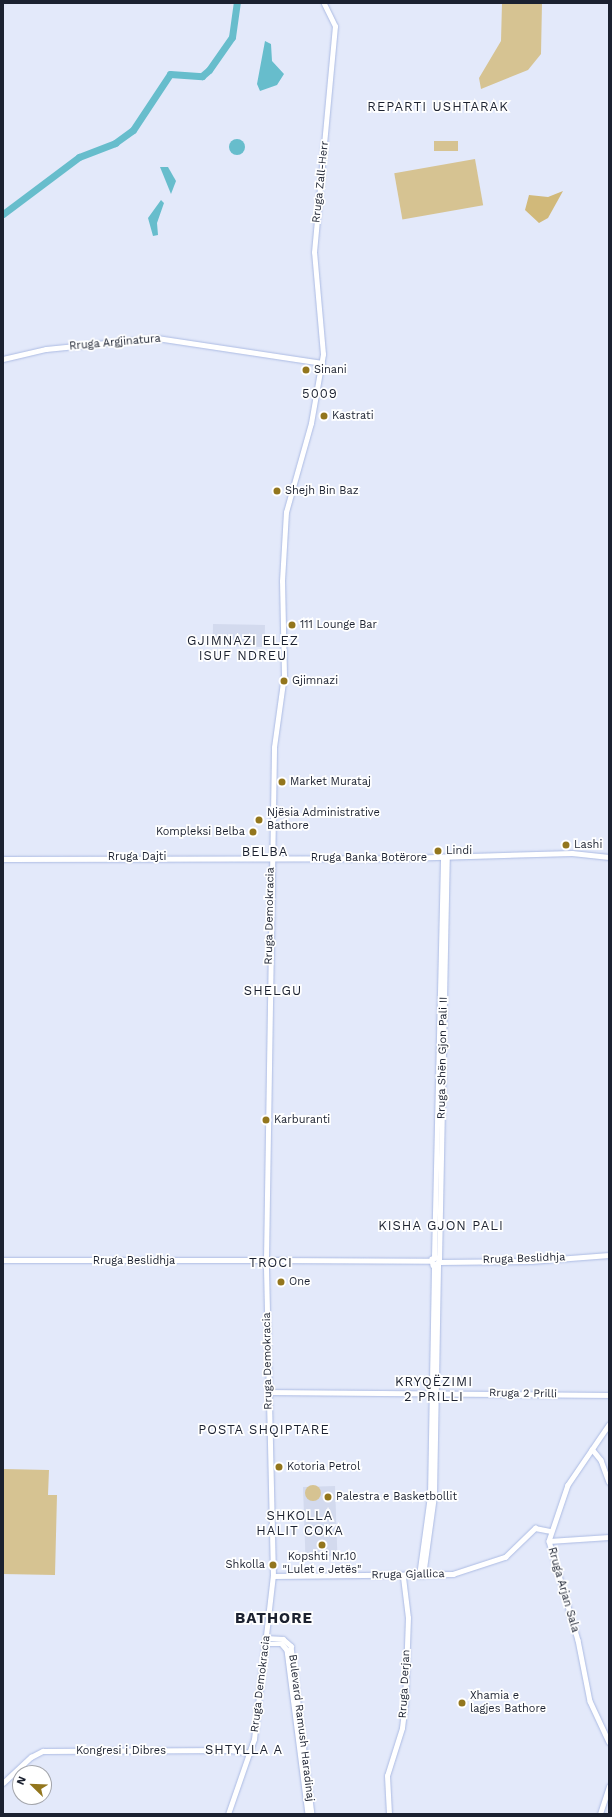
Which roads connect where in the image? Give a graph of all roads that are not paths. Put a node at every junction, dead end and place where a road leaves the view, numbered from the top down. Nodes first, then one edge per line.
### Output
1 (324, 3) edge
2 (3, 358) edge
3 (322, 363) junction
4 (445, 857) junction
5 (609, 857) edge
6 (272, 858) junction
7 (3, 859) edge
8 (609, 1255) edge
9 (3, 1260) edge
10 (266, 1260) junction
11 (436, 1261) junction
12 (268, 1392) junction
13 (434, 1392) junction
14 (609, 1395) edge
15 (609, 1425) edge
16 (592, 1449) junction
17 (609, 1482) edge
18 (551, 1531) junction
19 (609, 1538) edge
20 (549, 1541) junction
21 (273, 1576) junction
22 (421, 1576) junction
23 (403, 1577) junction
24 (266, 1638) junction
25 (279, 1638) junction
26 (266, 1644) junction
27 (279, 1644) junction
28 (295, 1696) junction
29 (609, 1742) edge
30 (251, 1753) junction
31 (3, 1783) edge
32 (609, 1786) edge
33 (228, 1814) edge
34 (308, 1814) edge
35 (312, 1814) edge
36 (389, 1814) edge
37 (600, 1814) edge

1 - 3 main road, Rruga Zall-Herr
2 - 3 street, Rruga Argjinatura
3 - 6 main road, Rruga Demokracia
4 - 5 street, Rruga Banka Botërore
4 - 6 street, Rruga Banka Botërore
4 - 11 street, Rruga Shën Gjon Pali II
6 - 7 street, Rruga Dajti
6 - 10 main road, Rruga Demokracia
8 - 11 street, Rruga Beslidhja
9 - 10 main road, Rruga Beslidhja
10 - 11 street, Rruga Beslidhja
10 - 12 main road, Rruga Demokracia
11 - 13 street, Rruga Shën Gjon Pali II
12 - 13 street, Rruga 2 Prilli
12 - 21 main road, Rruga Demokracia
13 - 14 street, Rruga 2 Prilli
13 - 22 street, Rruga Shën Gjon Pali II
15 - 16 street, Rruga Arjan Sala
16 - 17 street
16 - 18 street, Rruga Arjan Sala
18 - 20 street, Rruga Arjan Sala
18 - 22 street, Rruga Gjallica
19 - 20 street
20 - 29 street, Rruga Arjan Sala
21 - 23 street, Rruga Gjallica
21 - 24 main road, Rruga Demokracia
22 - 23 street, Rruga Gjallica
23 - 36 street, Rruga Derjan
24 - 25 street
24 - 26 main road, Rruga Demokracia
25 - 27 street
25 - 28 street, Bulevard Ramush Haradinaj
26 - 27 street, Bulevard Ramush Haradinaj
26 - 30 main road, Rruga Demokracia
27 - 28 street, Bulevard Ramush Haradinaj
28 - 34 street, Bulevard Ramush Haradinaj
28 - 35 street, Bulevard Ramush Haradinaj
30 - 31 street, Kongresi i Dibres
30 - 33 main road, Rruga Demokracia
32 - 37 street

